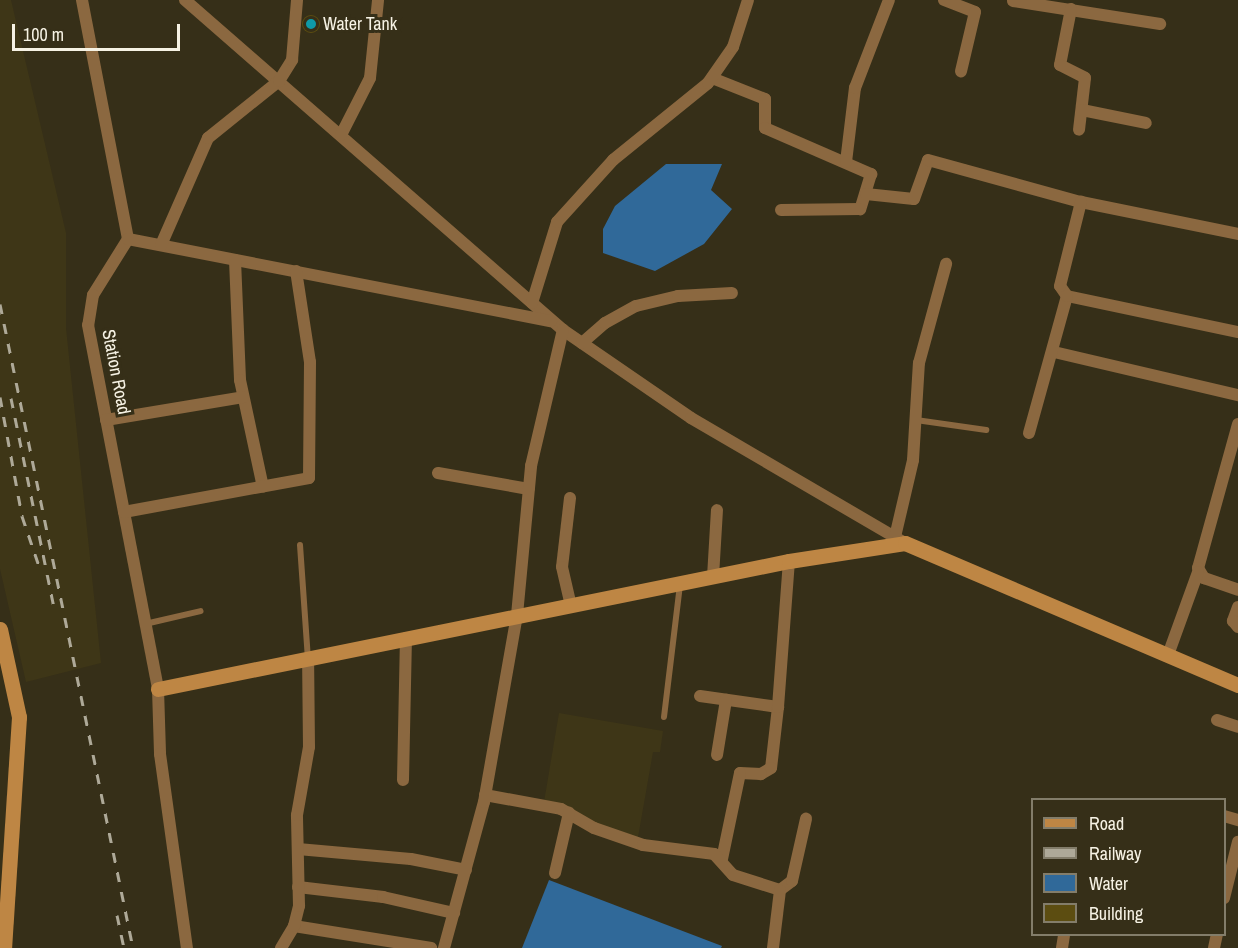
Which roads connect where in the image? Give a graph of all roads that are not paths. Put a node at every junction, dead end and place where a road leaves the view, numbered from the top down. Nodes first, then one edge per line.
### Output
1 (82, 0) edge
2 (185, 0) edge
3 (297, 0) edge
4 (378, 0) edge
5 (748, 0) edge
6 (889, 0) edge
7 (944, 0) edge
8 (1013, 1) edge
9 (1051, 3) edge
10 (1071, 9) junction
11 (1160, 24) dead end
12 (961, 71) dead end
13 (712, 78) junction
14 (279, 81) junction
15 (1082, 110) junction
16 (1146, 123) dead end
17 (1079, 130) dead end
18 (341, 135) junction
19 (846, 162) junction
20 (866, 194) junction
21 (1081, 202) junction
22 (781, 210) dead end
23 (1238, 234) edge
24 (128, 239) junction
25 (161, 245) junction
26 (235, 260) junction
27 (945, 264) dead end
28 (296, 272) junction
29 (732, 293) dead end
30 (1067, 296) junction
31 (532, 303) junction
32 (558, 326) junction
33 (1238, 332) edge
34 (582, 343) junction
35 (1054, 352) junction
36 (1238, 395) edge
37 (243, 397) junction
38 (106, 420) junction
39 (916, 420) junction
40 (1238, 424) edge
41 (986, 430) dead end
42 (1029, 433) dead end
43 (438, 473) dead end
44 (263, 487) junction
45 (529, 489) junction
46 (570, 498) dead end
47 (717, 510) dead end
48 (124, 512) junction
49 (900, 540) junction
50 (300, 545) dead end
51 (789, 561) junction
52 (1198, 572) junction
53 (712, 577) junction
54 (680, 583) junction
55 (1238, 590) edge
56 (571, 604) junction
57 (1238, 607) edge
58 (201, 611) dead end
59 (517, 615) junction
60 (145, 624) junction
61 (1238, 627) edge
62 (0, 629) edge
63 (406, 638) junction
64 (1168, 655) junction
65 (308, 658) junction
66 (1238, 685) edge
67 (158, 689) junction
68 (700, 696) dead end
69 (726, 700) junction
70 (778, 707) junction
71 (664, 717) dead end
72 (1217, 720) dead end
73 (1238, 727) edge
74 (717, 755) dead end
75 (403, 780) dead end
76 (485, 795) junction
77 (569, 813) junction
78 (806, 819) dead end
79 (1238, 842) edge
80 (298, 849) junction
81 (722, 859) junction
82 (466, 870) junction
83 (555, 873) dead end
84 (298, 887) junction
85 (780, 890) junction
86 (1226, 890) edge
87 (454, 913) junction
88 (294, 926) junction
89 (3, 941) edge
90 (187, 948) edge
91 (281, 948) edge
92 (431, 948) edge
93 (444, 948) edge
94 (773, 948) edge

1 - 24 street
2 - 14 street
3 - 14 street
4 - 18 street
5 - 13 street
6 - 19 street
7 - 12 street
8 - 9 street
9 - 10 street
10 - 11 street
10 - 15 street
13 - 19 street
13 - 31 street
14 - 18 street
14 - 25 street
15 - 16 street
15 - 17 street
18 - 31 street
19 - 20 street
20 - 21 street
20 - 22 street
21 - 23 street
21 - 30 street
24 - 25 street
24 - 38 street, Station Road
25 - 26 street
26 - 28 street
26 - 37 street
27 - 39 street
28 - 32 street
28 - 44 street
29 - 34 street
30 - 33 street
30 - 35 street
31 - 32 street
32 - 34 street
32 - 45 street
34 - 49 street
35 - 36 street
35 - 42 street
37 - 38 street
37 - 44 street
38 - 48 street, Station Road
39 - 41 lane
39 - 49 street
40 - 52 street
43 - 45 street
44 - 48 street
45 - 59 street
46 - 56 street
47 - 53 street
48 - 60 street, Station Road
49 - 51 street
49 - 64 street
50 - 65 lane
51 - 53 street
51 - 70 street
52 - 55 street
52 - 64 street
53 - 54 street
54 - 56 street
54 - 71 lane
56 - 59 street
57 - 61 street
58 - 60 lane
59 - 63 street
59 - 76 street
60 - 67 street, Station Road
62 - 89 street
63 - 65 street
63 - 75 street
64 - 66 street
65 - 67 street
65 - 80 street
67 - 90 street, Station Road
68 - 69 street
69 - 70 street
69 - 74 street
70 - 81 street
72 - 73 street
76 - 77 street
76 - 82 street
77 - 81 street
77 - 83 street
78 - 85 street
79 - 86 street
80 - 82 street
80 - 84 street
81 - 85 street
82 - 87 street
84 - 87 street
84 - 88 street
85 - 94 street
87 - 93 street
88 - 91 street
88 - 92 street

